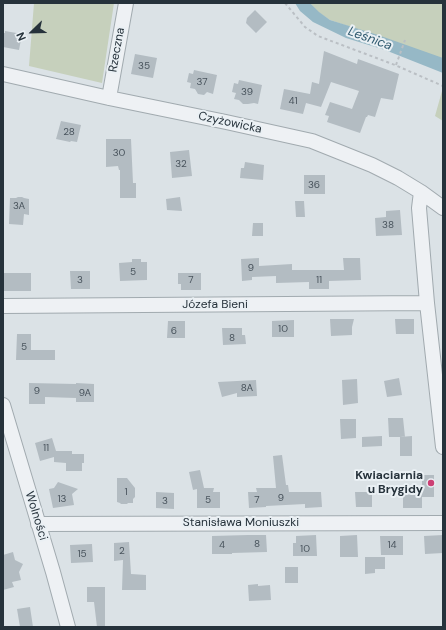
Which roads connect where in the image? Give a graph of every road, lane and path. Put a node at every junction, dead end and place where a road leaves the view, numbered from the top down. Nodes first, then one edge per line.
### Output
1 (126, 3) edge
2 (285, 3) edge
3 (405, 40) dead end
4 (396, 65) junction
5 (3, 74) edge
6 (443, 86) edge
7 (109, 98) junction
8 (421, 192) junction
9 (443, 208) edge
10 (427, 303) junction
11 (3, 306) edge
12 (3, 405) edge
13 (443, 447) edge
14 (443, 523) edge
15 (38, 524) junction
16 (68, 627) edge

1 - 7 street, Rzeczna
2 - 4 path
3 - 4 path
4 - 6 path
5 - 7 street, Czyżowicka
7 - 8 street, Czyżowicka
8 - 9 street, Czyżowicka
8 - 10 street
10 - 11 street, Józefa Bieni
10 - 13 street
12 - 15 street, Wolności
14 - 15 street, Stanisława Moniuszki
15 - 16 street, Wolności

